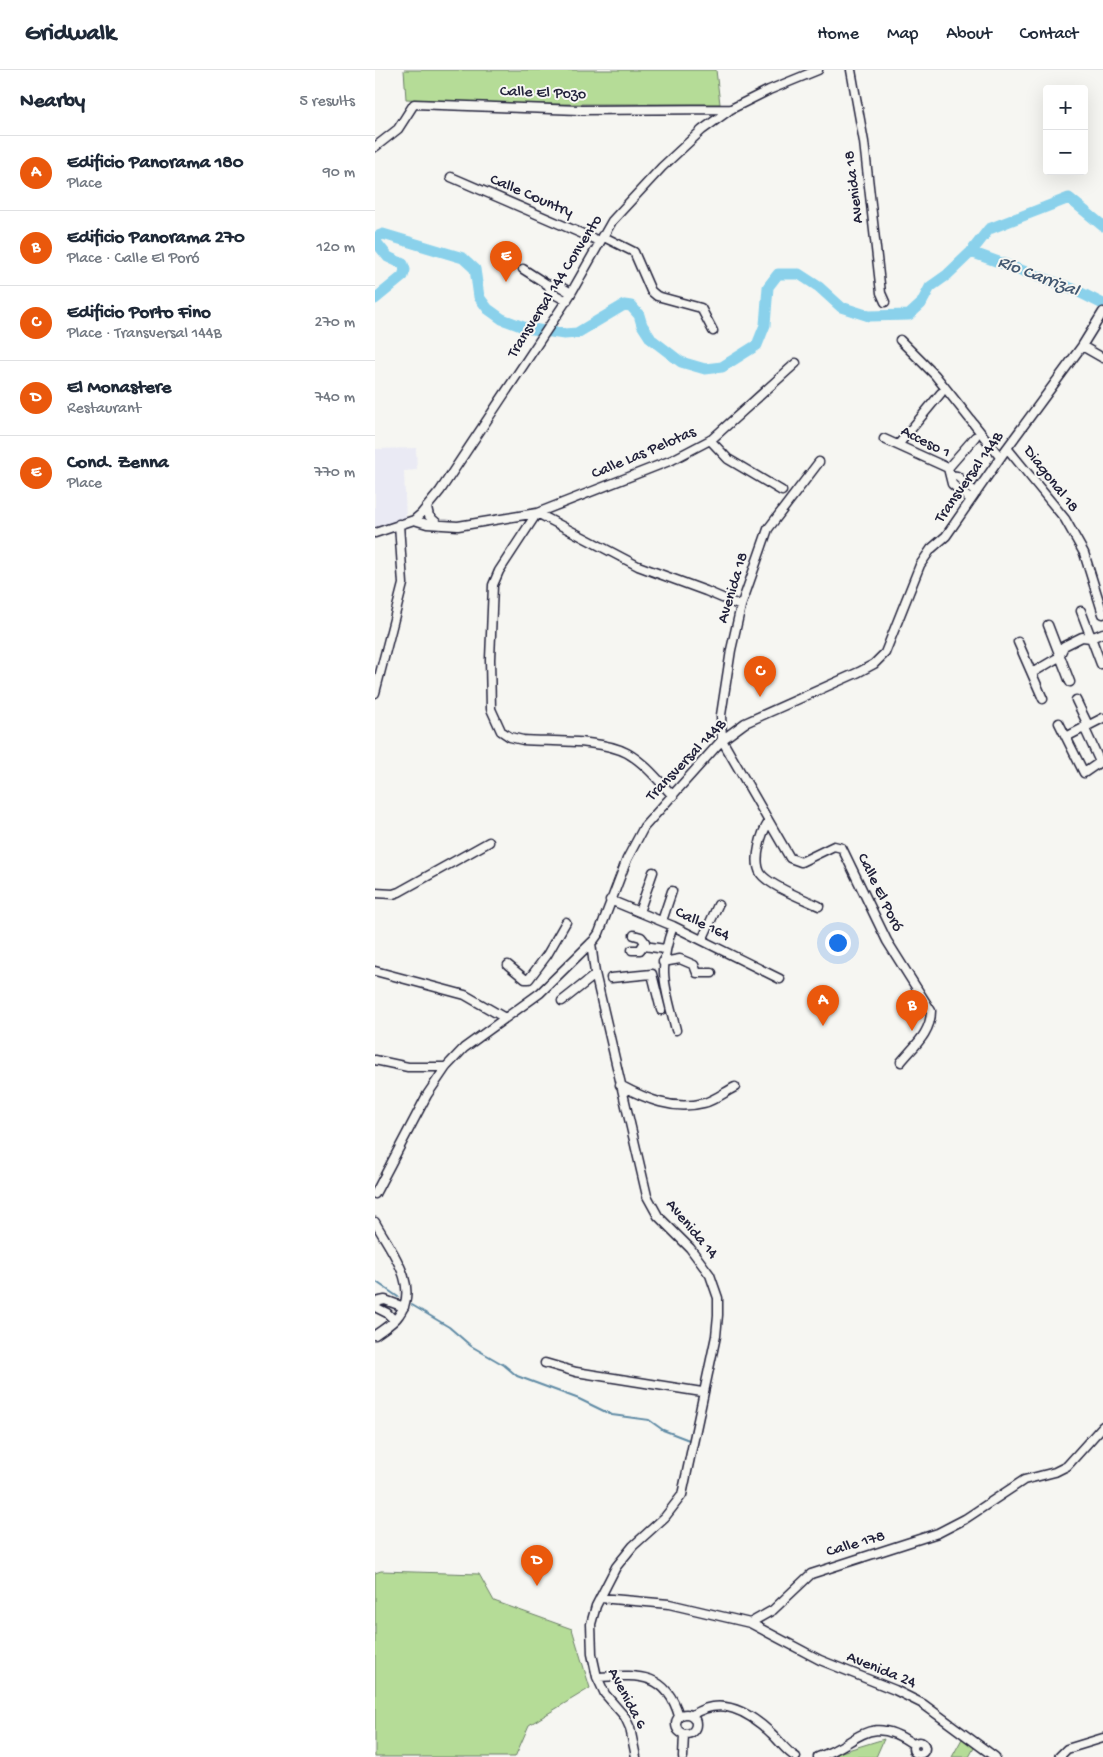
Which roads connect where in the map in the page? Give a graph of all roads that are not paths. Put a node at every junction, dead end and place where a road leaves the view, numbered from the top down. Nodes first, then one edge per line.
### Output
1 (818, 70) edge
2 (851, 70) edge
3 (731, 109) junction
4 (375, 147) edge
5 (451, 177) dead end
6 (601, 238) junction
7 (523, 269) dead end
8 (569, 297) junction
9 (885, 302) dead end
10 (1102, 315) edge
11 (713, 331) dead end
12 (900, 340) dead end
13 (1082, 346) junction
14 (1103, 358) edge
15 (796, 363) dead end
16 (941, 393) dead end
17 (975, 437) dead end
18 (884, 439) dead end
19 (710, 440) junction
20 (898, 445) junction
21 (1007, 448) junction
22 (1000, 458) junction
23 (819, 462) dead end
24 (949, 471) junction
25 (782, 491) dead end
26 (976, 493) junction
27 (971, 500) junction
28 (427, 507) junction
29 (537, 513) junction
30 (414, 520) junction
31 (399, 524) junction
32 (439, 525) junction
33 (375, 533) edge
34 (741, 606) junction
35 (1081, 611) dead end
36 (1103, 614) edge
37 (1048, 625) dead end
38 (1103, 633) edge
39 (1091, 638) junction
40 (1018, 642) dead end
41 (1059, 657) junction
42 (1101, 664) dead end
43 (1032, 673) junction
44 (1070, 682) dead end
45 (375, 693) edge
46 (1043, 699) dead end
47 (1076, 700) dead end
48 (1103, 718) edge
49 (1059, 723) dead end
50 (1086, 726) junction
51 (1065, 737) junction
52 (722, 740) junction
53 (673, 796) junction
54 (769, 822) junction
55 (489, 842) dead end
56 (653, 872) dead end
57 (375, 892) edge
58 (672, 892) dead end
59 (610, 900) junction
60 (718, 905) dead end
61 (819, 906) dead end
62 (639, 912) junction
63 (662, 921) junction
64 (566, 922) dead end
65 (673, 926) junction
66 (634, 935) dead end
67 (702, 940) junction
68 (591, 943) junction
69 (644, 946) junction
70 (665, 949) junction
71 (632, 950) dead end
72 (663, 962) junction
73 (508, 965) dead end
74 (375, 971) edge
75 (712, 973) dead end
76 (595, 975) junction
77 (611, 978) dead end
78 (780, 979) dead end
79 (562, 1001) dead end
80 (669, 1003) junction
81 (505, 1018) junction
82 (676, 1030) dead end
83 (375, 1060) edge
84 (901, 1062) dead end
85 (447, 1067) junction
86 (621, 1085) junction
87 (735, 1087) dead end
88 (375, 1194) edge
89 (375, 1222) edge
90 (375, 1302) edge
91 (375, 1307) edge
92 (404, 1307) junction
93 (394, 1320) junction
94 (375, 1335) edge
95 (545, 1362) dead end
96 (703, 1392) junction
97 (1103, 1426) edge
98 (633, 1546) joint
99 (600, 1598) junction
100 (750, 1623) junction
101 (597, 1677) junction
102 (692, 1715) junction
103 (679, 1716) junction
104 (684, 1734) junction
105 (1103, 1738) edge
106 (913, 1744) dead end
107 (636, 1757) edge
108 (683, 1757) edge
109 (796, 1757) edge
110 (818, 1757) edge
111 (995, 1757) edge
112 (1059, 1757) edge

1 - 3 street, Transversal 144 Convento
2 - 9 street, Avenida 18
3 - 4 street, Calle El Pozo
3 - 6 street, Transversal 144 Convento
5 - 6 street, Calle Country
6 - 8 street, Transversal 144 Convento
6 - 11 street, Calle Country
7 - 8 street
8 - 28 street, Transversal 144 Convento
10 - 13 street, Transversal 144B
12 - 22 street, Diagonal 18
13 - 14 street
13 - 21 street, Transversal 144B
15 - 19 street, Calle Las Pelotas
16 - 20 street
17 - 24 street
18 - 20 street, Acceso 1
19 - 25 street
19 - 29 street, Calle Las Pelotas
20 - 24 street, Acceso 1
21 - 22 street, Transversal 144B
21 - 36 street, Diagonal 18
22 - 26 street, Transversal 144B
23 - 34 street, Avenida 18
24 - 26 street, Acceso 1
24 - 27 street, Acceso 1
26 - 27 street, Transversal 144B
27 - 52 street, Transversal 144B
28 - 30 street, Transversal 144 Convento
28 - 32 street
29 - 32 street, Calle Las Pelotas
29 - 34 street
29 - 53 street
30 - 31 street
30 - 32 street, Calle Las Pelotas
31 - 33 street
31 - 45 street
34 - 52 street, Avenida 18
35 - 39 street
37 - 41 street
38 - 39 street
39 - 41 street
39 - 42 street
40 - 43 street
41 - 43 street
41 - 44 street
43 - 46 street
47 - 50 street
48 - 50 street
49 - 51 street
50 - 51 street
50 - 51 street
52 - 53 street, Transversal 144B
52 - 54 street, Calle El Poró
53 - 59 street, Transversal 144B
54 - 61 street
54 - 84 street, Calle El Poró
55 - 57 street
56 - 62 street
58 - 63 street
59 - 62 street, Calle 164
59 - 68 street, Transversal 144B
60 - 67 street
62 - 63 street, Calle 164
63 - 65 street, Calle 164
64 - 73 street
65 - 67 street, Calle 164
65 - 70 street
66 - 69 street
67 - 78 street, Calle 164
68 - 76 street, Avenida 14
68 - 81 street, Transversal 144B
69 - 70 street
69 - 71 street
70 - 72 street
72 - 75 street
72 - 80 street
74 - 81 street
76 - 79 street
76 - 86 street, Avenida 14
77 - 80 street
80 - 82 street
81 - 85 street, Transversal 144B
83 - 85 street
85 - 88 street, Transversal 144B
86 - 87 street
86 - 96 street, Avenida 14
89 - 92 street
90 - 92 street
91 - 93 street
92 - 93 street
93 - 94 street
95 - 96 street
96 - 98 street, Avenida 14
97 - 100 street, Calle 178
98 - 99 street, Avenida 6
99 - 100 street
99 - 101 street, Avenida 6
100 - 111 street, Avenida 24
101 - 103 street
101 - 107 street, Avenida 6
102 - 103 street
102 - 104 street
102 - 109 street
103 - 104 street
104 - 108 street
105 - 112 street
106 - 110 street

